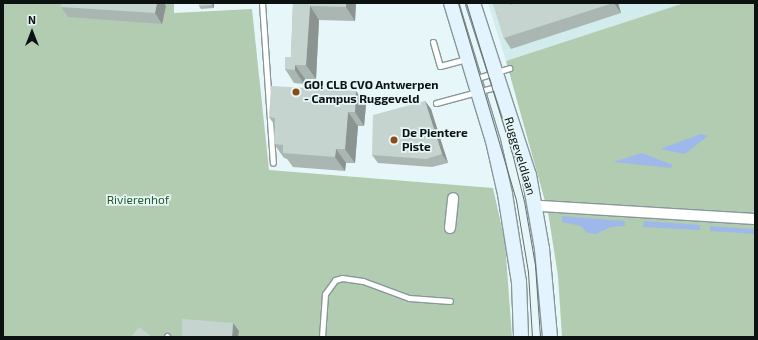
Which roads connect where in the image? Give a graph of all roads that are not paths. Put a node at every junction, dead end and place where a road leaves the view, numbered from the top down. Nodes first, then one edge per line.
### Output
1 (262, 3) edge
2 (452, 3) edge
3 (473, 3) edge
4 (433, 42) dead end
5 (468, 59) junction
6 (509, 68) dead end
7 (497, 79) junction
8 (475, 85) junction
9 (436, 104) dead end
10 (273, 163) dead end
11 (453, 198) dead end
12 (541, 206) dead end
13 (755, 219) edge
14 (450, 228) dead end
15 (450, 301) dead end
16 (322, 337) edge
17 (521, 337) edge
18 (550, 337) edge

1 - 10 lane
2 - 5 street, Ruggeveldlaan
3 - 7 street, Ruggeveldlaan
4 - 5 lane
5 - 8 street, Ruggeveldlaan
6 - 7 lane
7 - 8 lane
7 - 8 lane
7 - 18 street, Ruggeveldlaan
8 - 9 lane
8 - 17 street, Ruggeveldlaan
11 - 14 street
12 - 13 street
15 - 16 lane

